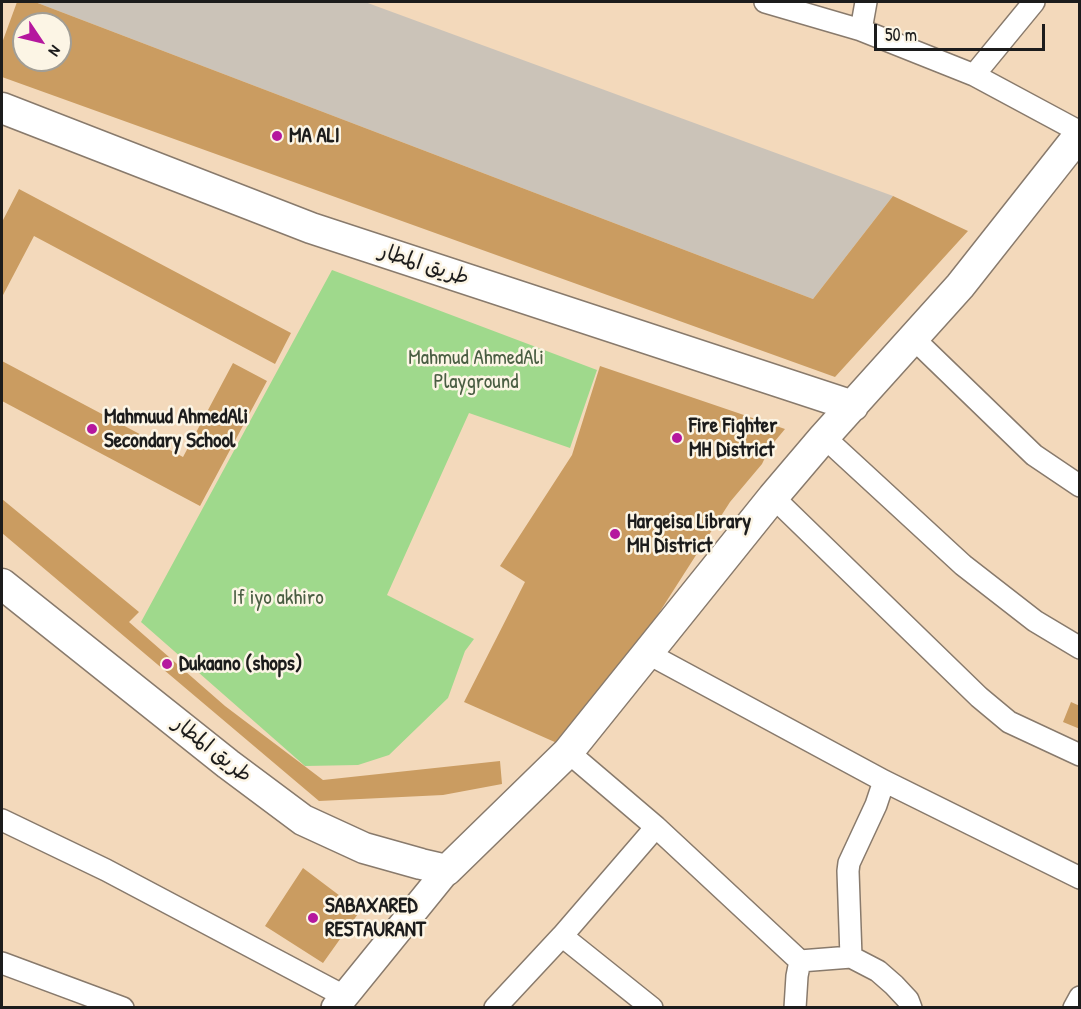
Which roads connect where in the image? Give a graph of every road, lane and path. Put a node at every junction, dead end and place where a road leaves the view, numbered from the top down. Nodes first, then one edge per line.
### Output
1 (765, 2) edge
2 (866, 2) edge
3 (1034, 2) edge
4 (861, 30) junction
5 (974, 75) junction
6 (2, 108) edge
7 (1080, 133) edge
8 (913, 338) junction
9 (853, 406) junction
10 (824, 437) junction
11 (1080, 486) edge
12 (773, 497) junction
13 (2, 584) edge
14 (1080, 648) edge
15 (647, 653) junction
16 (568, 752) junction
17 (1080, 754) edge
18 (884, 781) junction
19 (2, 820) edge
20 (656, 827) junction
21 (447, 870) junction
22 (1080, 878) edge
23 (562, 936) junction
24 (851, 957) junction
25 (800, 962) junction
26 (2, 963) edge
27 (1080, 997) edge
28 (339, 1002) edge
29 (794, 1007) edge
30 (123, 1008) edge
31 (495, 1008) edge
32 (652, 1008) edge
33 (911, 1008) edge
34 (1074, 1008) edge

1 - 4 street
2 - 4 street
3 - 5 street
4 - 5 street
5 - 7 street
6 - 9 main road, طريق المطار
7 - 8 main road
8 - 9 main road
8 - 11 street
9 - 10 main road
10 - 12 main road
10 - 14 street
12 - 15 main road
12 - 17 street
13 - 21 main road, طريق المطار
15 - 16 main road
15 - 18 street
16 - 20 street
16 - 21 main road
18 - 22 street
18 - 24 street
19 - 28 street
20 - 23 street
20 - 25 street
21 - 28 street
23 - 31 street
23 - 32 street
24 - 25 street
24 - 33 street
25 - 29 street
26 - 30 street
27 - 34 street

